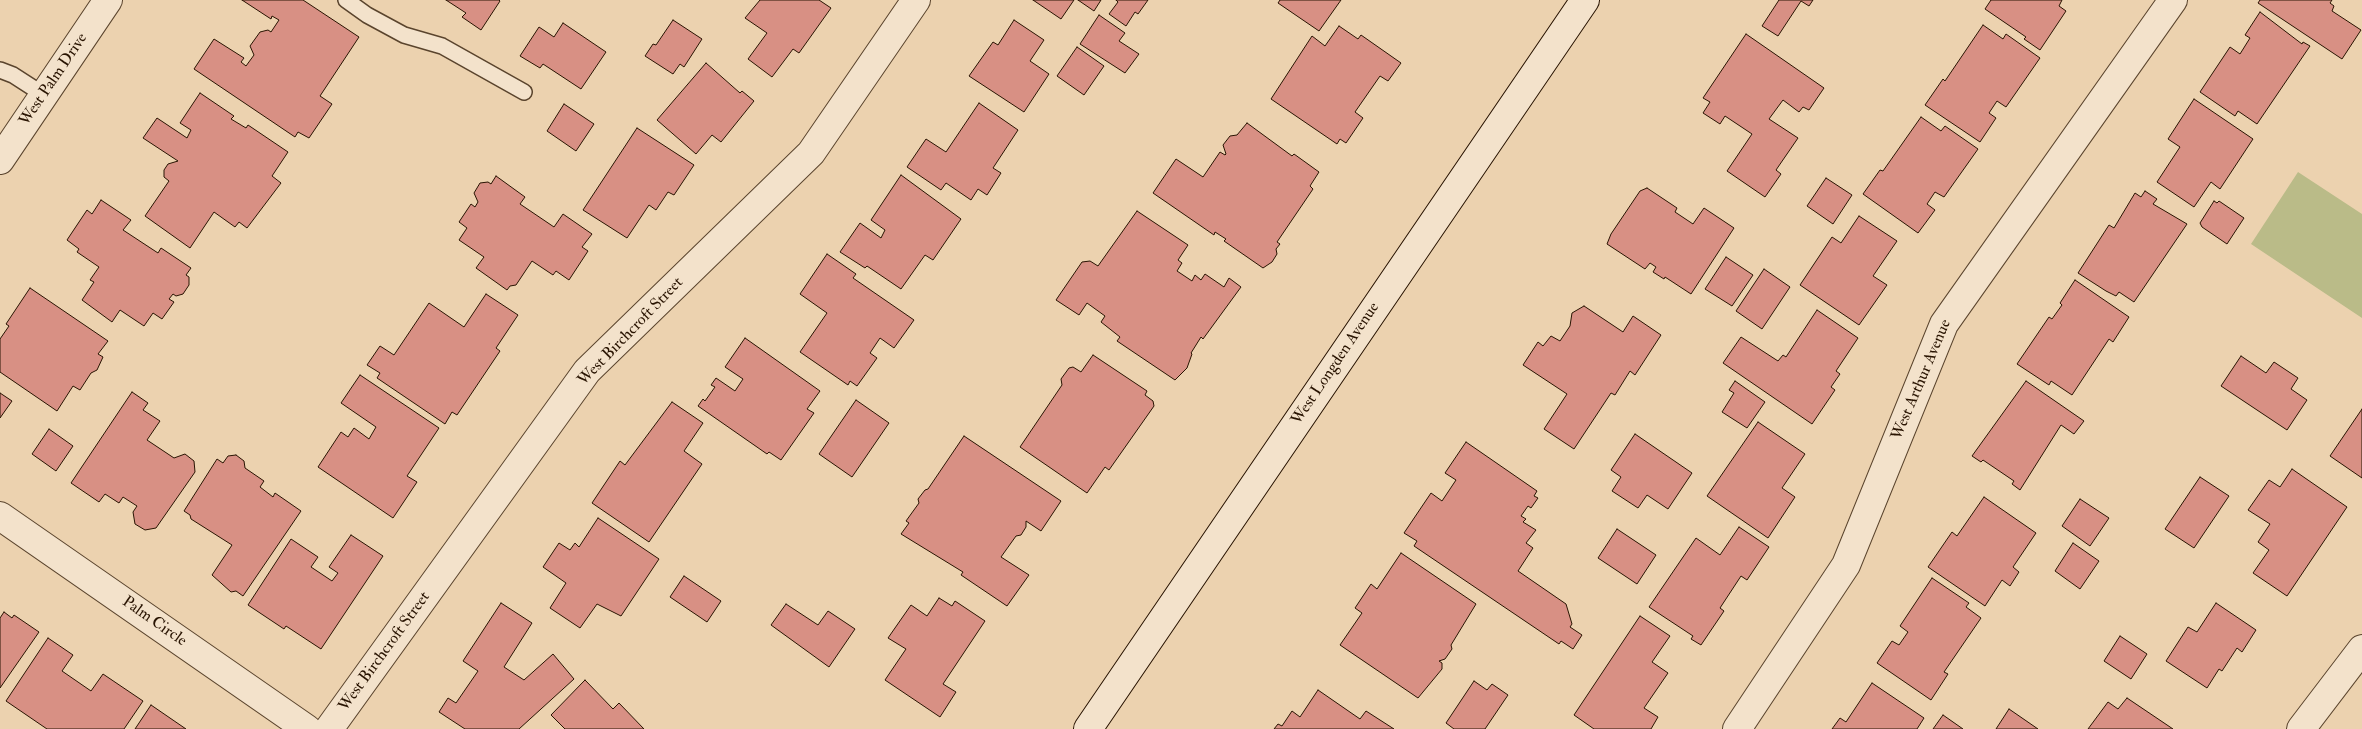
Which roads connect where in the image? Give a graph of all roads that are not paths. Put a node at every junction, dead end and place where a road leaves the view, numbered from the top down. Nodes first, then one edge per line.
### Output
1 (108, 0) edge
2 (346, 0) edge
3 (916, 0) edge
4 (1585, 0) edge
5 (2174, 0) edge
6 (0, 70) edge
7 (524, 92) dead end
8 (44, 95) junction
9 (0, 160) edge
10 (0, 516) edge
11 (2362, 649) edge
12 (307, 729) edge
13 (329, 729) edge
14 (1088, 729) edge
15 (1737, 729) edge
16 (2301, 729) edge

1 - 8 street, West Palm Drive
2 - 7 lane
3 - 13 street, West Birchcroft Street
4 - 14 street, West Longden Avenue
5 - 15 street, West Arthur Avenue
6 - 8 lane
8 - 9 street, West Palm Drive
10 - 12 street, Palm Circle
11 - 16 street

